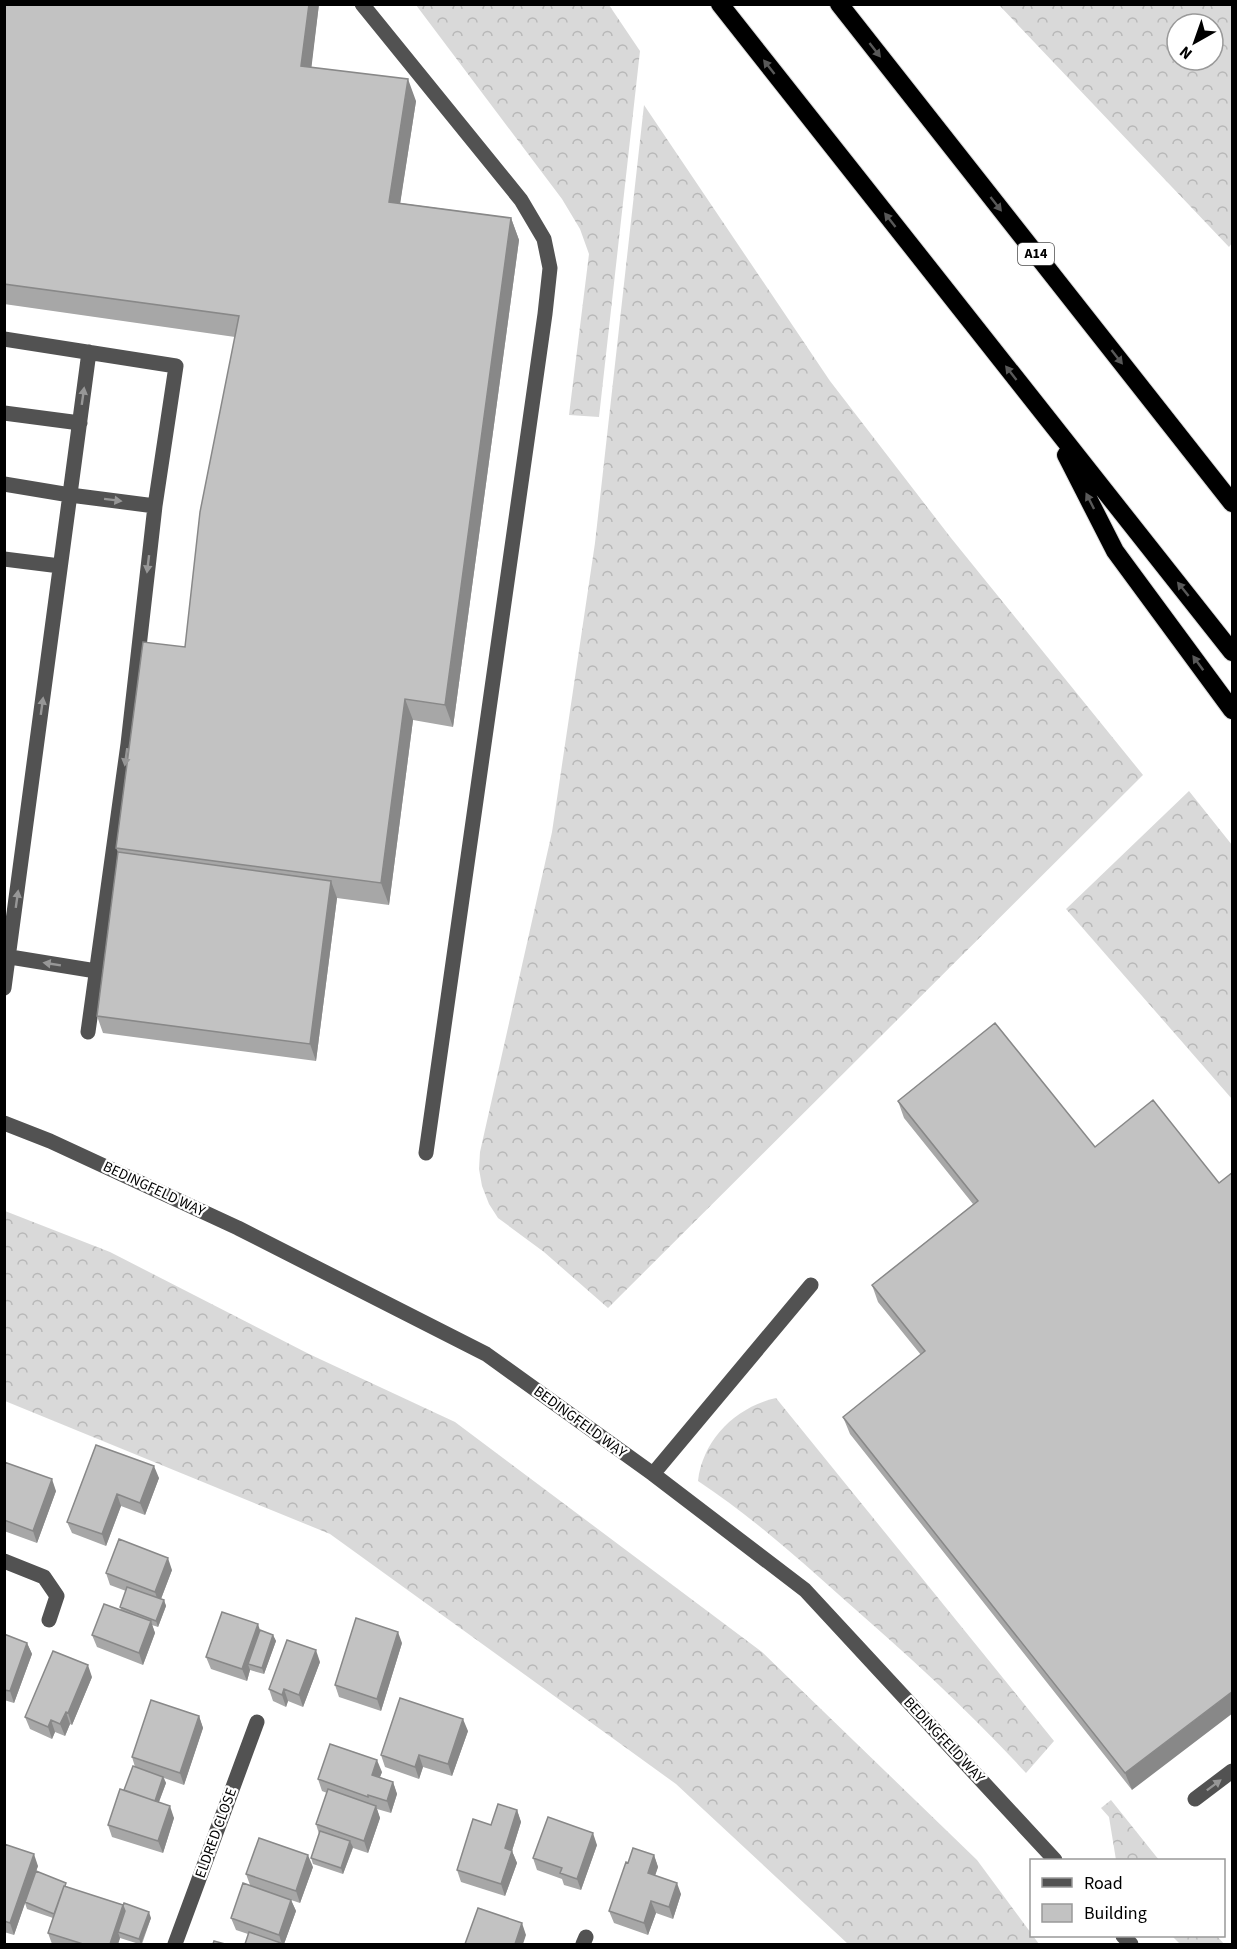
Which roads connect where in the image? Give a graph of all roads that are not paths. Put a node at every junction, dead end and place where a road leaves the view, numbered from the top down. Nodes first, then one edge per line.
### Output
1 (362, 4) edge
2 (720, 4) edge
3 (839, 4) edge
4 (4, 339) edge
5 (89, 352) junction
6 (4, 413) edge
7 (1048, 419) junction
8 (80, 423) junction
9 (4, 484) edge
10 (70, 495) junction
11 (1233, 503) edge
12 (155, 506) junction
13 (4, 559) edge
14 (60, 566) junction
15 (1233, 652) edge
16 (1233, 710) edge
17 (7, 957) edge
18 (96, 971) junction
19 (4, 988) edge
20 (87, 1032) dead end
21 (4, 1123) edge
22 (426, 1153) dead end
23 (811, 1285) dead end
24 (653, 1474) junction
25 (4, 1561) edge
26 (49, 1620) dead end
27 (257, 1722) dead end
28 (1233, 1771) edge
29 (1195, 1799) dead end
30 (1054, 1859) edge
31 (175, 1944) edge

1 - 22 street
7 -> 2 highway
3 -> 11 highway, A14
4 - 5 street
8 -> 5 street
5 - 12 street
6 - 8 street
15 -> 7 highway
16 -> 7 highway
8 - 10 street
9 - 10 street
10 -> 12 street
10 - 14 street
12 -> 18 street
13 - 14 street
17 -> 14 street
18 -> 17 street
17 - 19 street
18 - 20 street
21 - 24 street, BEDINGFELD WAY
23 - 24 street
24 - 30 street, BEDINGFELD WAY
25 - 26 street
27 - 31 street, ELDRED CLOSE
29 -> 28 street

